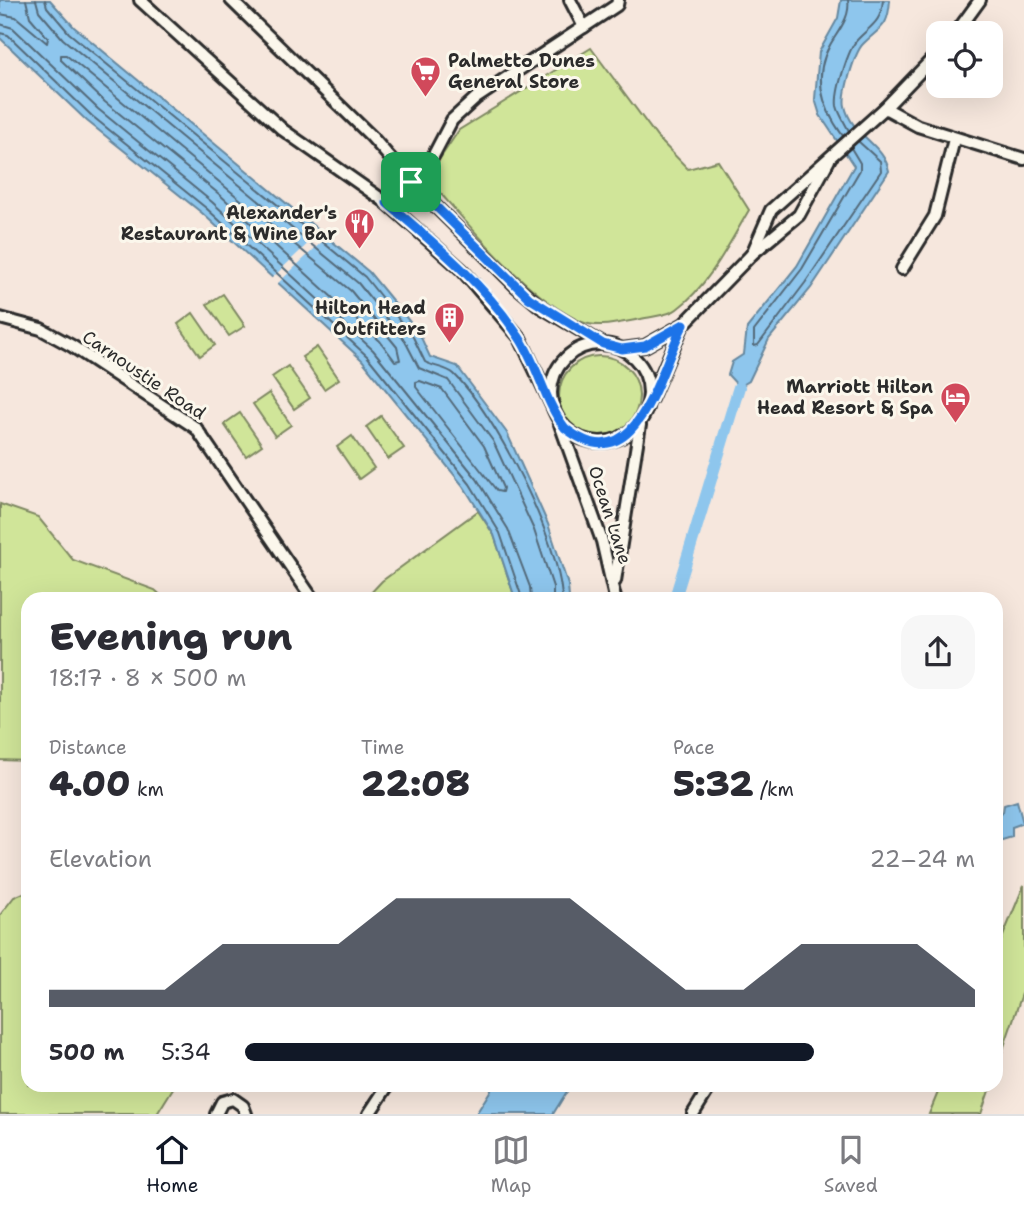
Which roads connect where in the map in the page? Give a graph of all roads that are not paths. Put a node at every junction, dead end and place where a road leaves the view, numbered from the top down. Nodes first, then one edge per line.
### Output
1 (140, 0) edge
2 (231, 0) edge
3 (570, 0) edge
4 (618, 0) edge
5 (981, 0) edge
6 (965, 21) edge
7 (584, 27) junction
8 (926, 65) edge
9 (885, 108) junction
10 (954, 139) junction
11 (1024, 159) edge
12 (829, 160) junction
13 (411, 182) junction
14 (387, 203) junction
15 (752, 254) junction
16 (902, 269) dead end
17 (0, 318) edge
18 (684, 324) junction
19 (603, 344) junction
20 (622, 349) junction
21 (648, 406) junction
22 (556, 414) junction
23 (641, 422) junction
24 (614, 584) junction
25 (308, 592) edge
26 (615, 592) edge
27 (383, 1092) edge
28 (707, 1092) edge
29 (216, 1114) edge
30 (246, 1114) edge
31 (369, 1114) edge
32 (693, 1114) edge

1 - 14 street, Ocean Lane
2 - 13 street
3 - 7 street
4 - 7 street
5 - 6 street
7 - 13 street
8 - 9 street
9 - 10 street
9 - 12 street
10 - 11 street
10 - 16 street
12 - 15 street
12 - 15 street
13 - 14 street
13 - 19 street
14 - 22 street, Ocean Lane
15 - 18 street
17 - 25 street, Carnoustie Road
18 - 20 street
18 - 21 street
19 - 20 street
19 - 22 street
20 - 21 street
21 - 23 street
22 - 23 street
22 - 24 street, Ocean Lane
23 - 24 street, Ocean Lane
24 - 26 street, Ocean Lane
27 - 31 street
28 - 32 street
29 - 30 street

